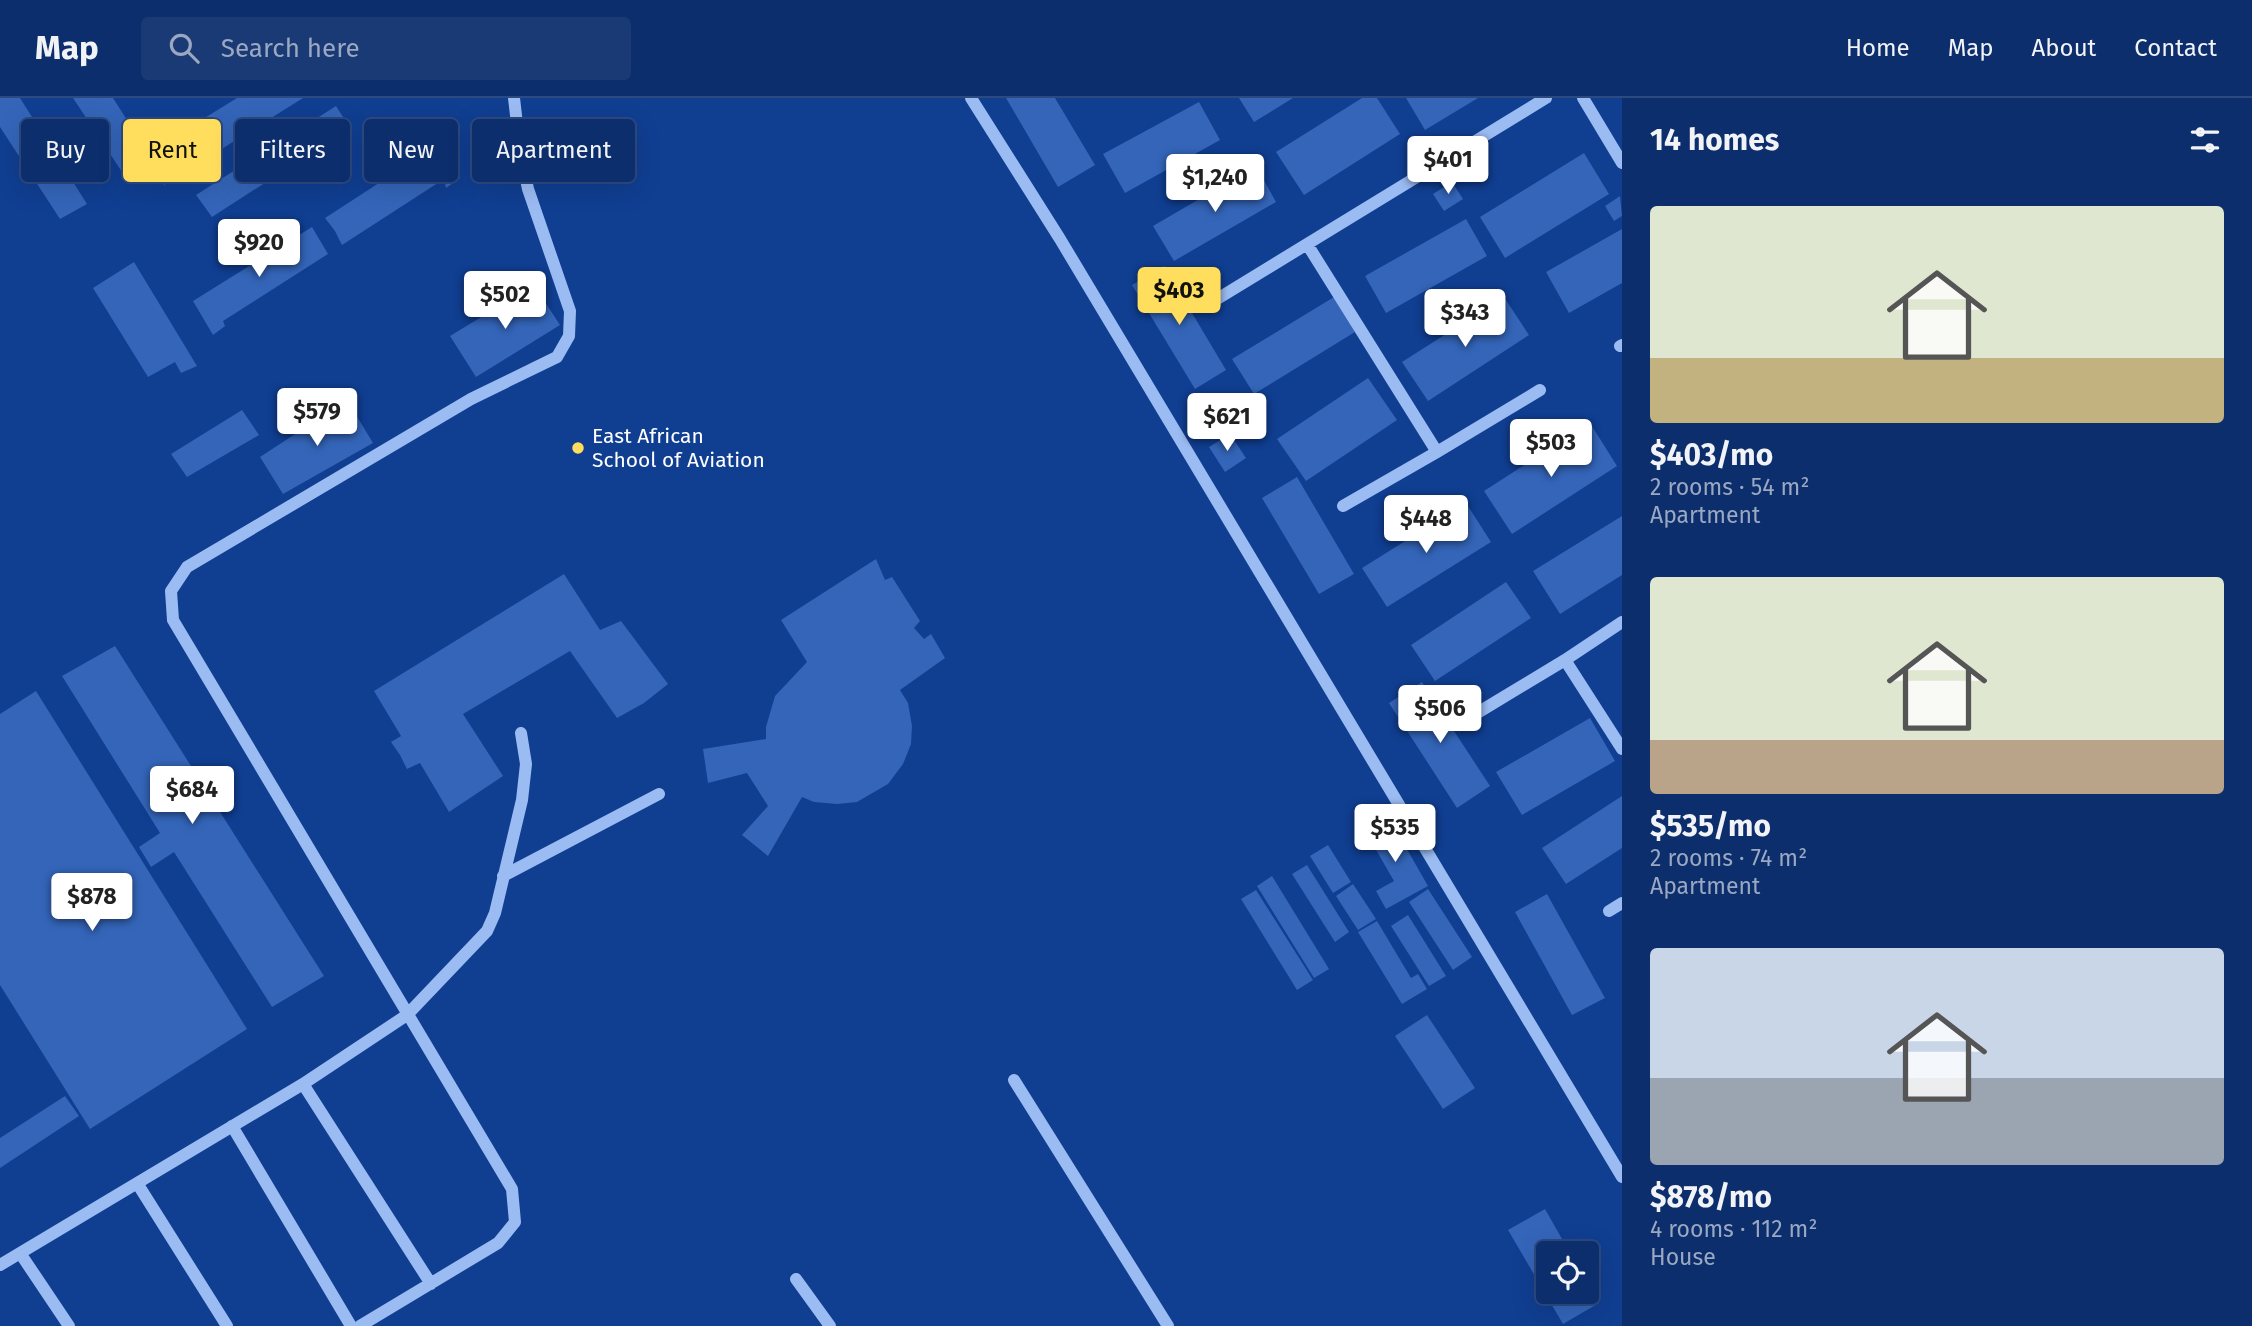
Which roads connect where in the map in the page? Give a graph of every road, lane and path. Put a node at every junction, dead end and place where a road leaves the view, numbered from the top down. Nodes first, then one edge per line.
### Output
1 (514, 98) edge
2 (971, 98) edge
3 (1546, 98) edge
4 (1583, 98) edge
5 (1622, 163) edge
6 (1307, 244) junction
7 (1209, 304) dead end
8 (1540, 390) dead end
9 (1437, 452) junction
10 (1342, 506) dead end
11 (1622, 622) edge
12 (1565, 660) junction
13 (1459, 724) dead end
14 (521, 733) dead end
15 (1622, 749) edge
16 (659, 794) dead end
17 (503, 876) junction
18 (1622, 903) edge
19 (1609, 911) dead end
20 (407, 1015) junction
21 (1014, 1080) dead end
22 (303, 1084) junction
23 (232, 1126) junction
24 (1622, 1177) edge
25 (137, 1183) junction
26 (20, 1253) junction
27 (0, 1265) edge
28 (796, 1279) dead end
29 (431, 1284) junction
30 (69, 1326) edge
31 (227, 1326) edge
32 (351, 1326) edge
33 (360, 1326) edge
34 (830, 1326) edge
35 (1168, 1326) edge

1 - 20 street
2 - 24 street
3 - 6 street
4 - 5 street
6 - 7 street
6 - 9 street
8 - 9 street
9 - 10 street
11 - 12 street
12 - 13 street
12 - 15 street
14 - 17 street
16 - 17 street
17 - 20 street
18 - 19 street
20 - 22 street
20 - 29 street
21 - 35 street
22 - 23 street
22 - 29 street
23 - 25 street
23 - 32 street
25 - 26 street
25 - 31 street
26 - 27 street
26 - 30 street
28 - 34 street
29 - 33 street

